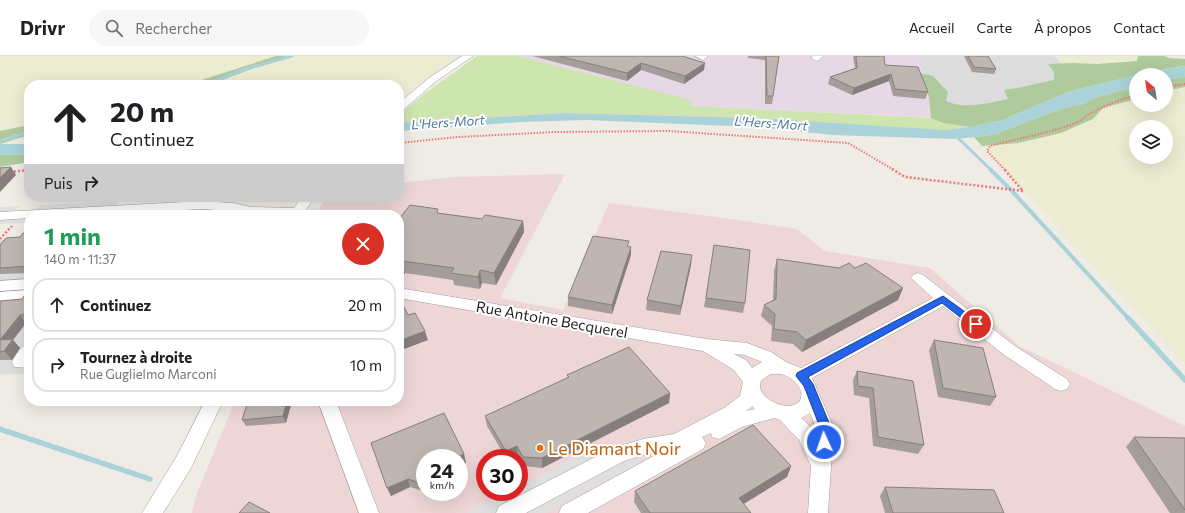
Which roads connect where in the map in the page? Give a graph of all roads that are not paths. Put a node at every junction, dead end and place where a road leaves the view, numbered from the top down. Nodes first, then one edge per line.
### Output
1 (468, 56) edge
2 (404, 104) edge
3 (313, 202) edge
4 (110, 210) edge
5 (244, 210) edge
6 (304, 210) edge
7 (24, 215) edge
8 (0, 216) edge
9 (918, 278) dead end
10 (24, 284) edge
11 (0, 286) edge
12 (404, 294) edge
13 (24, 295) edge
14 (0, 297) edge
15 (943, 299) junction
16 (706, 345) junction
17 (24, 357) edge
18 (24, 362) edge
19 (780, 367) junction
20 (801, 376) junction
21 (751, 384) junction
22 (1061, 384) dead end
23 (811, 393) junction
24 (212, 406) edge
25 (329, 406) edge
26 (779, 412) junction
27 (821, 466) junction
28 (156, 509) edge
29 (581, 510) edge
30 (369, 513) edge
31 (506, 513) edge
32 (818, 513) edge

1 - 2 street
3 - 6 street
4 - 5 street
7 - 8 street
9 - 15 street
10 - 11 street
12 - 16 street, Rue Antoine Becquerel
13 - 14 street
15 - 20 street
15 - 22 street
16 - 19 street, Rue Antoine Becquerel
16 - 21 street, Rue Antoine Becquerel
17 - 18 street
19 - 20 street
19 - 21 street
20 - 23 street
21 - 26 street
21 - 31 street
23 - 26 street
23 - 27 street
24 - 28 street
25 - 30 street
26 - 27 street
26 - 29 street
27 - 32 street

